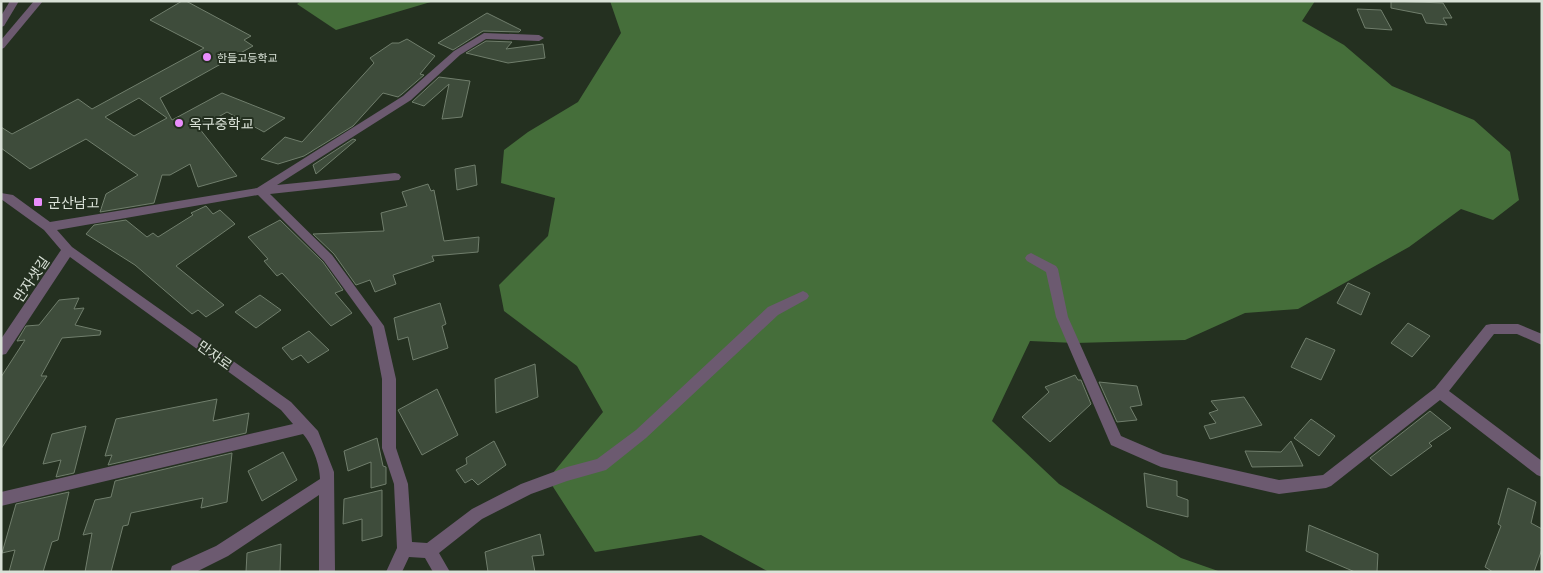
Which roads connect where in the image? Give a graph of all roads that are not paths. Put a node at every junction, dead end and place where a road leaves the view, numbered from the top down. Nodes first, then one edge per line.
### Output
1 (40, 1) edge
2 (15, 2) edge
3 (1, 4) edge
4 (1, 24) edge
5 (539, 38) dead end
6 (1, 46) edge
7 (395, 176) dead end
8 (260, 190) junction
9 (2, 196) edge
10 (48, 228) junction
11 (68, 250) junction
12 (1031, 258) dead end
13 (803, 296) dead end
14 (1542, 340) edge
15 (1, 350) edge
16 (1440, 392) junction
17 (305, 427) junction
18 (1542, 470) edge
19 (327, 482) junction
20 (2, 501) edge
21 (405, 549) junction
22 (428, 551) junction
23 (178, 572) edge
24 (327, 572) edge
25 (394, 572) edge
26 (442, 572) edge

1 - 6 street
2 - 3 street
2 - 4 street
5 - 8 street
7 - 8 street
8 - 10 street
8 - 21 street
9 - 10 street, 만자로
10 - 11 street, 만자로
11 - 15 street, 만자샛길
11 - 17 street, 만자로
12 - 16 street
13 - 22 street
14 - 16 street
16 - 18 street
17 - 19 street, 만자로
17 - 20 street
19 - 23 street
19 - 24 street, 만자로
21 - 22 street
21 - 25 street
22 - 26 street

